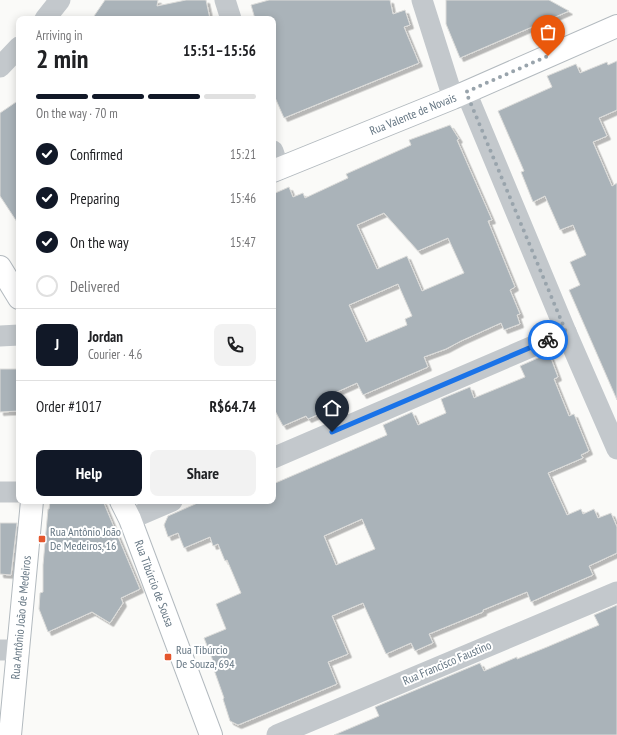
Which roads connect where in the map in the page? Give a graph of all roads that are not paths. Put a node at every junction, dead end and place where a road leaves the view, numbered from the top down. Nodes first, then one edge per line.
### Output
1 (60, 0) edge
2 (225, 0) edge
3 (422, 0) edge
4 (47, 16) edge
5 (230, 16) edge
6 (617, 26) edge
7 (16, 50) edge
8 (0, 67) edge
9 (459, 95) junction
10 (276, 164) edge
11 (0, 267) edge
12 (16, 289) edge
13 (566, 332) junction
14 (16, 335) edge
15 (0, 336) edge
16 (617, 449) edge
17 (276, 457) edge
18 (0, 492) edge
19 (16, 492) edge
20 (32, 504) edge
21 (157, 504) edge
22 (126, 510) edge
23 (617, 592) edge
24 (10, 650) edge
25 (10, 735) edge
26 (211, 735) edge
27 (277, 735) edge

1 - 4 street
2 - 5 street
3 - 9 street
6 - 9 street, Rua Valente de Novais
7 - 8 street
9 - 10 street, Rua Valente de Novais
9 - 13 street
11 - 12 street
13 - 16 street
13 - 17 street
14 - 15 street
18 - 19 street
20 - 24 street, Rua Antônio João de Medeiros
21 - 22 street
22 - 26 street, Rua Tibúrcio de Sousa
23 - 27 street, Rua Francisco Faustino
24 - 25 street, Rua Antônio João de Medeiros

